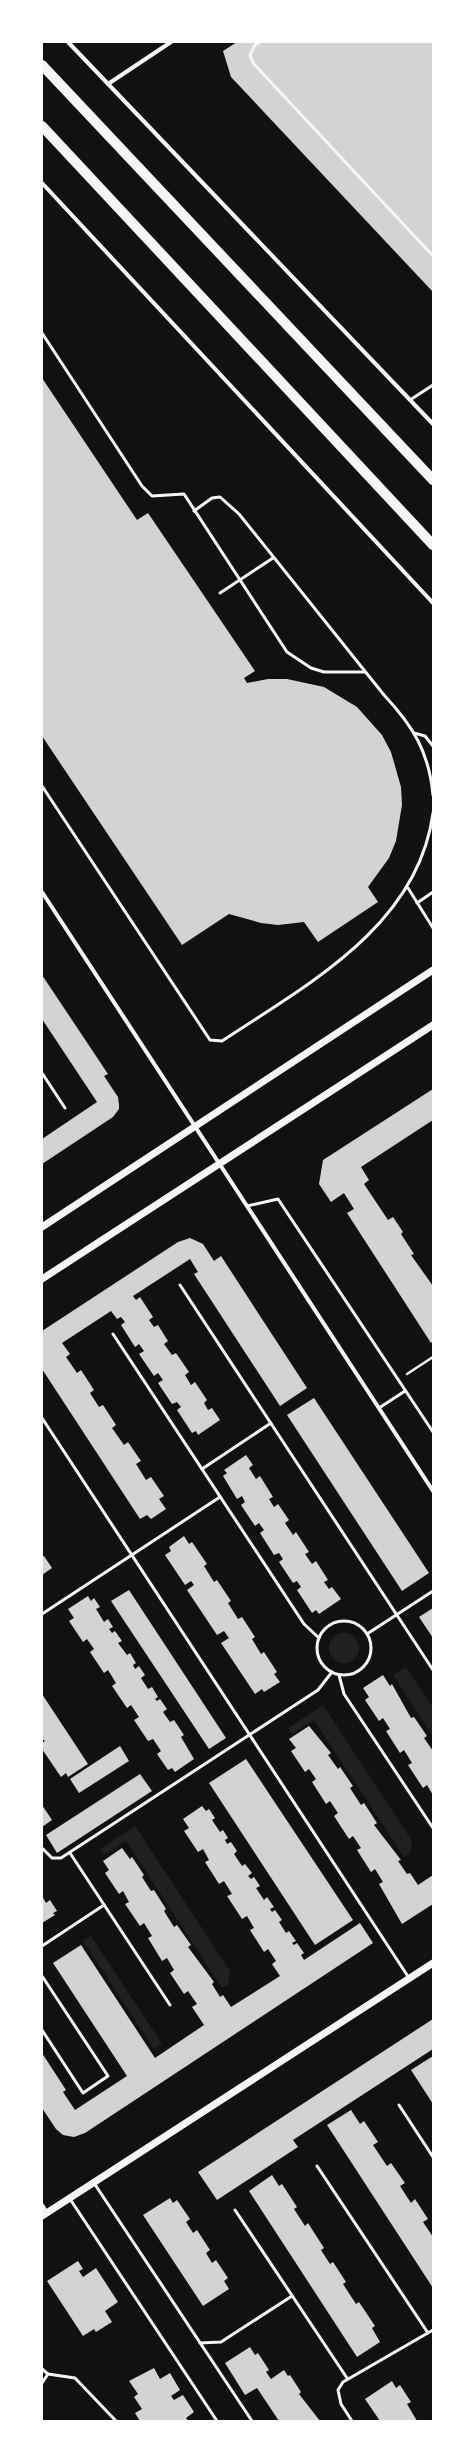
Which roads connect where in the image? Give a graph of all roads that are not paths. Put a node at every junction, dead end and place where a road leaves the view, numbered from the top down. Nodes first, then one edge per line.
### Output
1 (68, 42) edge
2 (171, 42) edge
3 (260, 42) edge
4 (42, 65) edge
5 (108, 84) junction
6 (42, 126) edge
7 (42, 183) edge
8 (433, 256) edge
9 (42, 334) edge
10 (433, 385) edge
11 (410, 400) junction
12 (433, 424) edge
13 (433, 480) edge
14 (194, 511) junction
15 (433, 545) edge
16 (274, 558) junction
17 (240, 580) junction
18 (220, 593) dead end
19 (433, 603) edge
20 (365, 672) junction
21 (414, 732) junction
22 (433, 746) edge
23 (42, 786) edge
24 (433, 795) edge
25 (433, 813) edge
26 (408, 888) junction
27 (42, 892) edge
28 (433, 892) edge
29 (417, 903) junction
30 (433, 928) edge
31 (433, 970) edge
32 (433, 1025) edge
33 (42, 1073) edge
34 (65, 1108) dead end
35 (195, 1126) junction
36 (219, 1164) junction
37 (247, 1206) junction
38 (42, 1227) edge
39 (42, 1279) edge
40 (180, 1286) dead end
41 (113, 1334) dead end
42 (406, 1390) junction
43 (379, 1408) junction
44 (42, 1418) edge
45 (271, 1423) junction
46 (433, 1432) edge
47 (202, 1469) junction
48 (433, 1491) edge
49 (220, 1497) junction
50 (132, 1555) junction
51 (433, 1591) edge
52 (42, 1614) edge
53 (397, 1615) junction
54 (367, 1634) junction
55 (319, 1638) junction
56 (433, 1670) edge
57 (332, 1672) junction
58 (339, 1675) junction
59 (250, 1735) junction
60 (433, 1828) edge
61 (42, 1848) edge
62 (70, 1853) junction
63 (104, 1905) junction
64 (42, 1946) edge
65 (433, 1963) edge
66 (42, 1976) edge
67 (409, 1978) junction
68 (170, 2006) dead end
69 (42, 2030) edge
70 (398, 2105) dead end
71 (433, 2157) edge
72 (317, 2166) dead end
73 (94, 2183) junction
74 (69, 2199) junction
75 (42, 2205) edge
76 (235, 2210) dead end
77 (44, 2215) edge
78 (292, 2296) junction
79 (433, 2330) edge
80 (428, 2332) junction
81 (200, 2343) junction
82 (42, 2369) edge
83 (48, 2374) junction
84 (347, 2378) junction
85 (42, 2384) edge
86 (116, 2421) edge
87 (217, 2421) edge
88 (252, 2421) edge
89 (352, 2421) edge

1 - 5 street
2 - 5 street
3 - 8 lane
4 - 13 main road
5 - 11 street
6 - 15 main road
7 - 19 street
9 - 14 lane
10 - 11 lane
11 - 12 street
14 - 16 lane
14 - 17 lane
16 - 17 lane
16 - 20 lane
17 - 18 lane
17 - 20 lane
20 - 21 lane
21 - 22 lane
21 - 24 lane
23 - 26 lane
25 - 26 lane
26 - 29 lane
27 - 35 street
28 - 29 lane
29 - 30 lane
31 - 35 street
32 - 36 street
33 - 34 lane
35 - 36 street
35 - 38 street
36 - 37 street
36 - 39 street
37 - 42 lane
37 - 43 street
40 - 45 lane
41 - 47 lane
42 - 43 lane
42 - 46 lane
43 - 48 street
44 - 50 lane
45 - 47 lane
45 - 53 lane
47 - 49 lane
49 - 50 lane
49 - 55 lane
50 - 52 lane
50 - 59 lane
51 - 53 lane
53 - 54 lane
53 - 56 lane
54 - 55 lane
54 - 58 lane
55 - 57 lane
57 - 58 lane
57 - 59 lane
58 - 60 lane
59 - 62 lane
59 - 67 lane
61 - 62 lane
62 - 63 lane
63 - 64 lane
63 - 68 lane
65 - 67 street
66 - 69 lane
67 - 73 street
70 - 71 lane
72 - 80 lane
73 - 74 street
73 - 81 lane
74 - 77 street
74 - 87 lane
75 - 77 street
76 - 78 lane
78 - 81 lane
78 - 84 lane
79 - 80 lane
80 - 84 lane
81 - 88 lane
82 - 83 lane
83 - 85 lane
83 - 86 lane
84 - 89 lane

